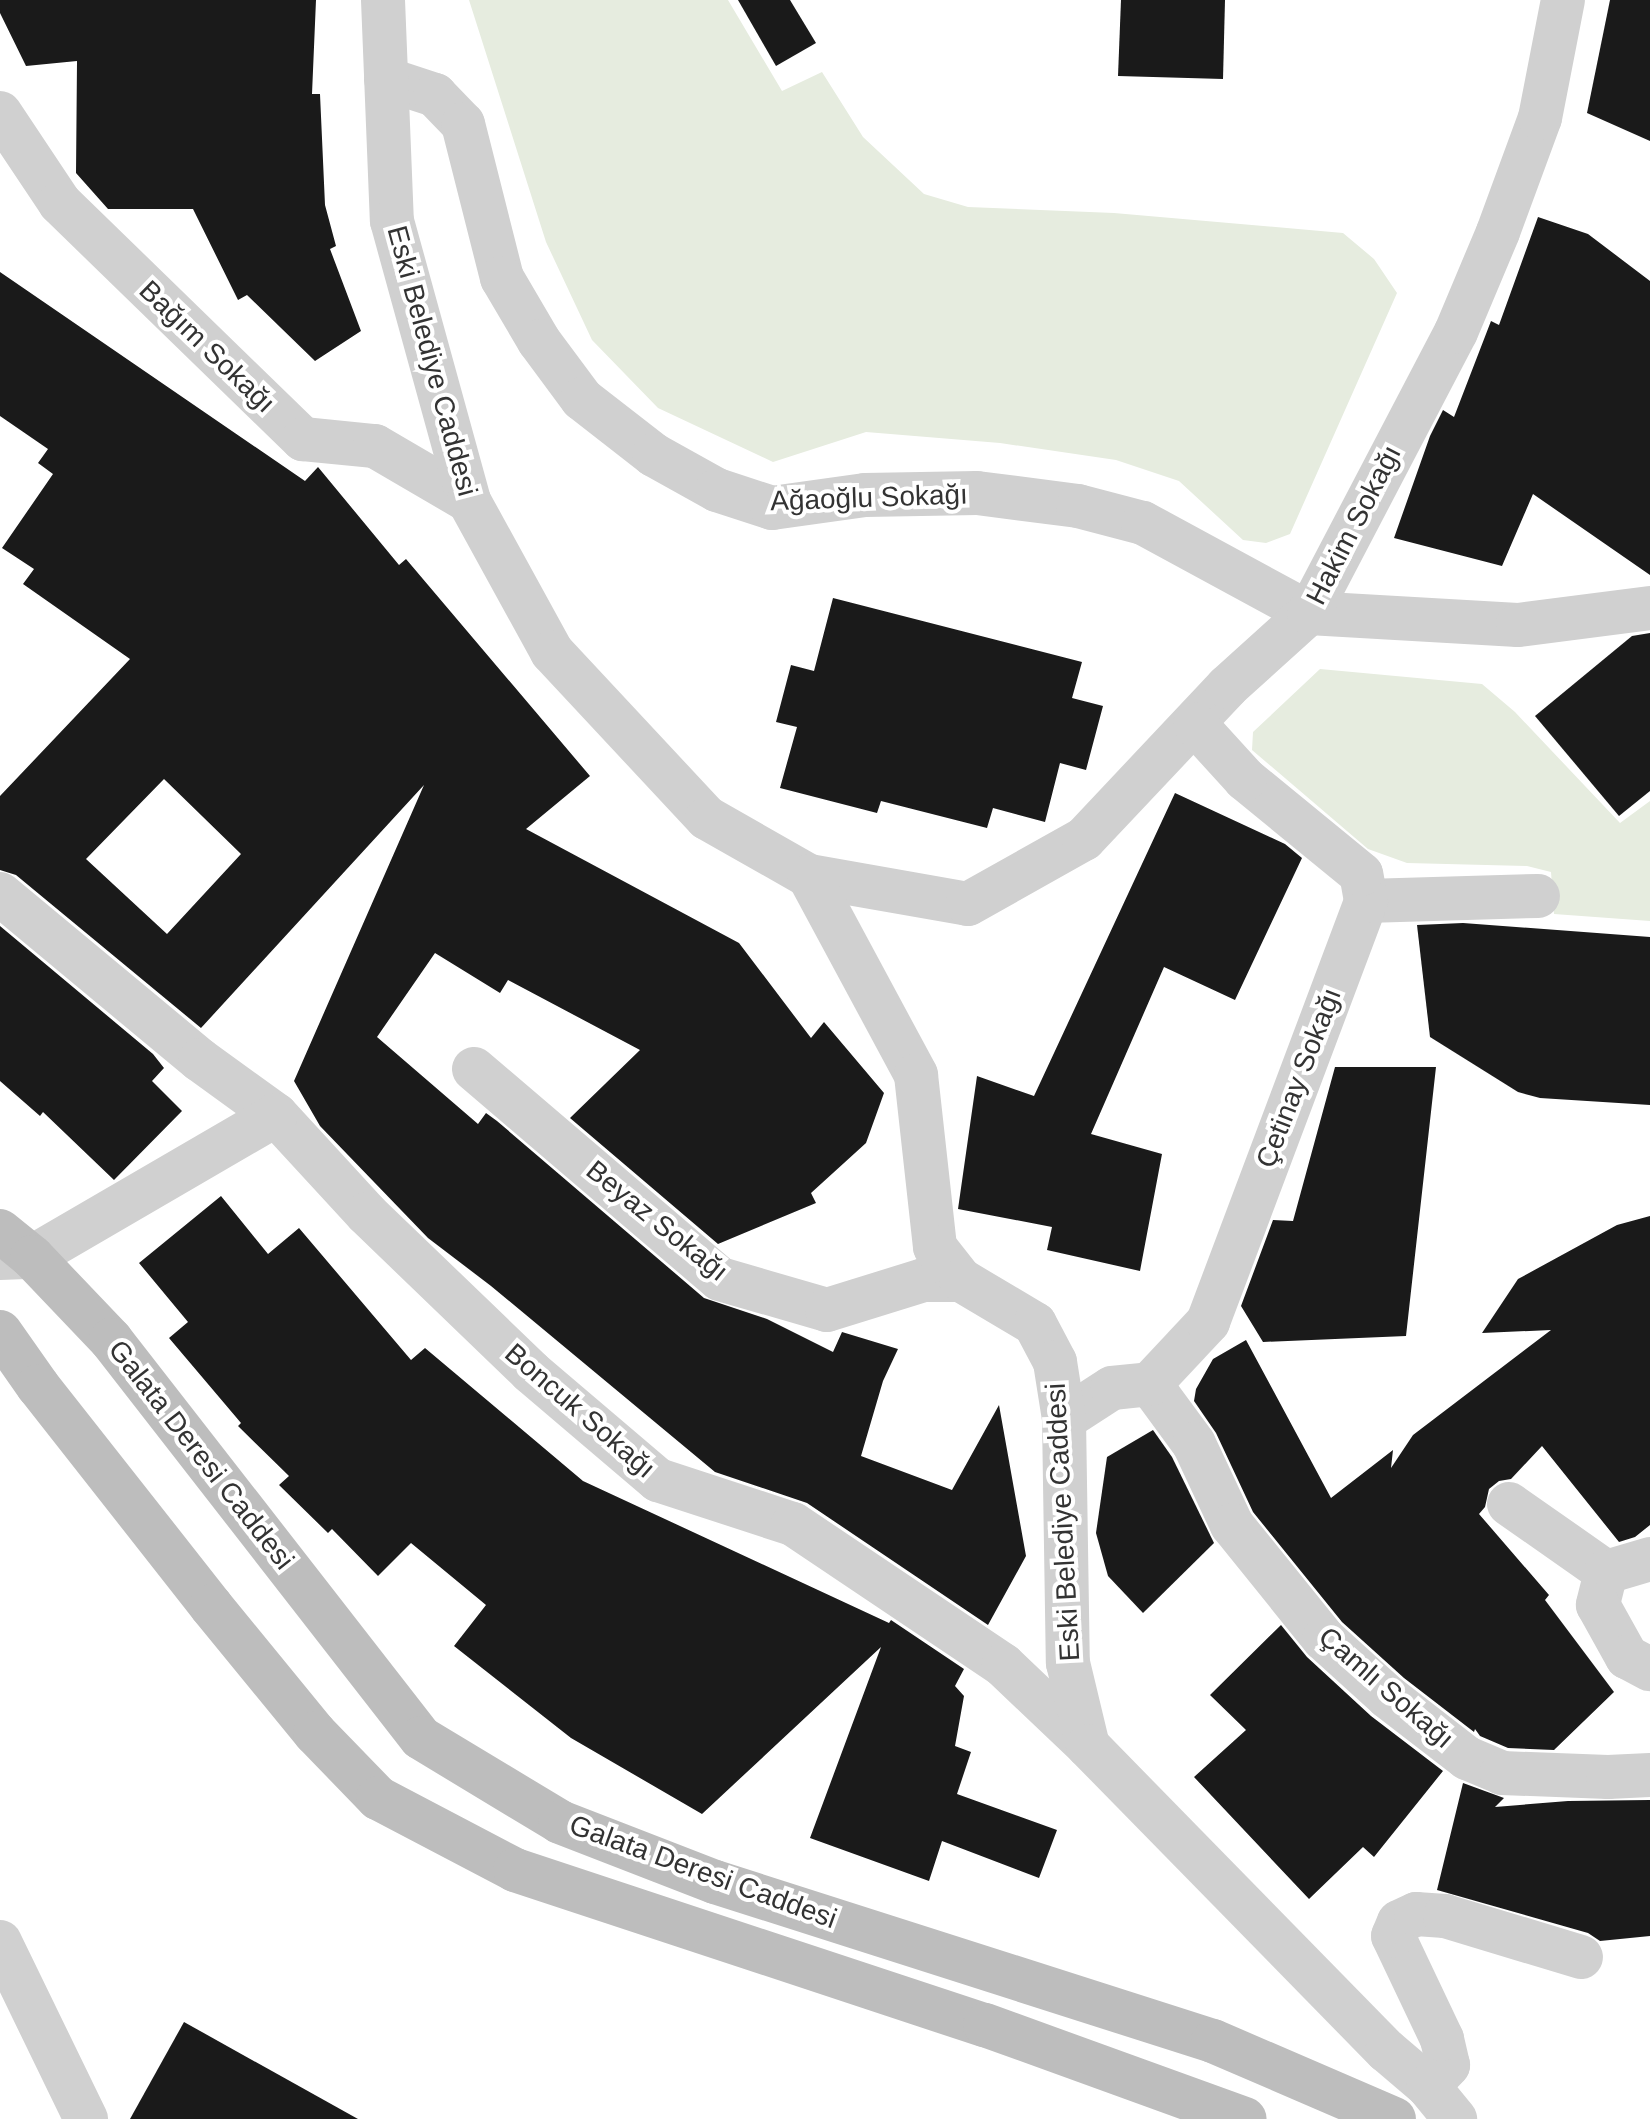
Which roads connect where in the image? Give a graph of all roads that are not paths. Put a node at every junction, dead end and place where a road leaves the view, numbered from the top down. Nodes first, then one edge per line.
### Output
1 (383, 0) edge
2 (1563, 0) edge
3 (386, 79) junction
4 (0, 113) edge
5 (469, 501) junction
6 (1650, 608) edge
7 (1309, 613) junction
8 (1195, 724) junction
9 (809, 876) junction
10 (0, 894) edge
11 (1538, 896) dead end
12 (1366, 901) junction
13 (474, 1069) dead end
14 (276, 1115) junction
15 (11, 1249) edge
16 (961, 1280) junction
17 (0, 1332) edge
18 (1150, 1384) junction
19 (1064, 1419) junction
20 (1509, 1504) dead end
21 (1650, 1559) edge
22 (1606, 1572) junction
23 (1650, 1669) edge
24 (1088, 1746) junction
25 (1650, 1775) edge
26 (0, 1942) edge
27 (1581, 1957) dead end
28 (1001, 1972) junction
29 (985, 2025) junction
30 (1428, 2086) junction
31 (86, 2119) edge
32 (1245, 2119) edge
33 (1394, 2119) edge
34 (1455, 2119) edge

1 - 3 street, Eski Belediye Caddesi
2 - 7 street, Hakim Sokağı
3 - 5 street, Eski Belediye Caddesi
3 - 7 street, Ağaoğlu Sokağı
4 - 5 street, Bağım Sokağı
5 - 9 street, Eski Belediye Caddesi
6 - 7 street, Ağaoğlu Sokağı
7 - 8 street, Hakim Sokağı
8 - 9 street, Hakim Sokağı
8 - 12 street
9 - 16 street, Eski Belediye Caddesi
10 - 14 street, Boncuk Sokağı
11 - 12 street
12 - 18 street, Çetinay Sokağı
13 - 16 street, Beyaz Sokağı
14 - 15 street
14 - 24 street, Boncuk Sokağı
15 - 28 main road, Galata Deresi Caddesi
16 - 19 street, Eski Belediye Caddesi
17 - 29 main road, Galata Deresi Caddesi
18 - 19 street
18 - 25 street, Çamlı Sokağı
19 - 24 street, Eski Belediye Caddesi
20 - 22 street
21 - 22 street
22 - 23 street
24 - 30 street
26 - 31 street
27 - 30 street
28 - 29 main road
28 - 33 main road, Galata Deresi Caddesi
29 - 32 main road, Galata Deresi Caddesi
30 - 34 street

